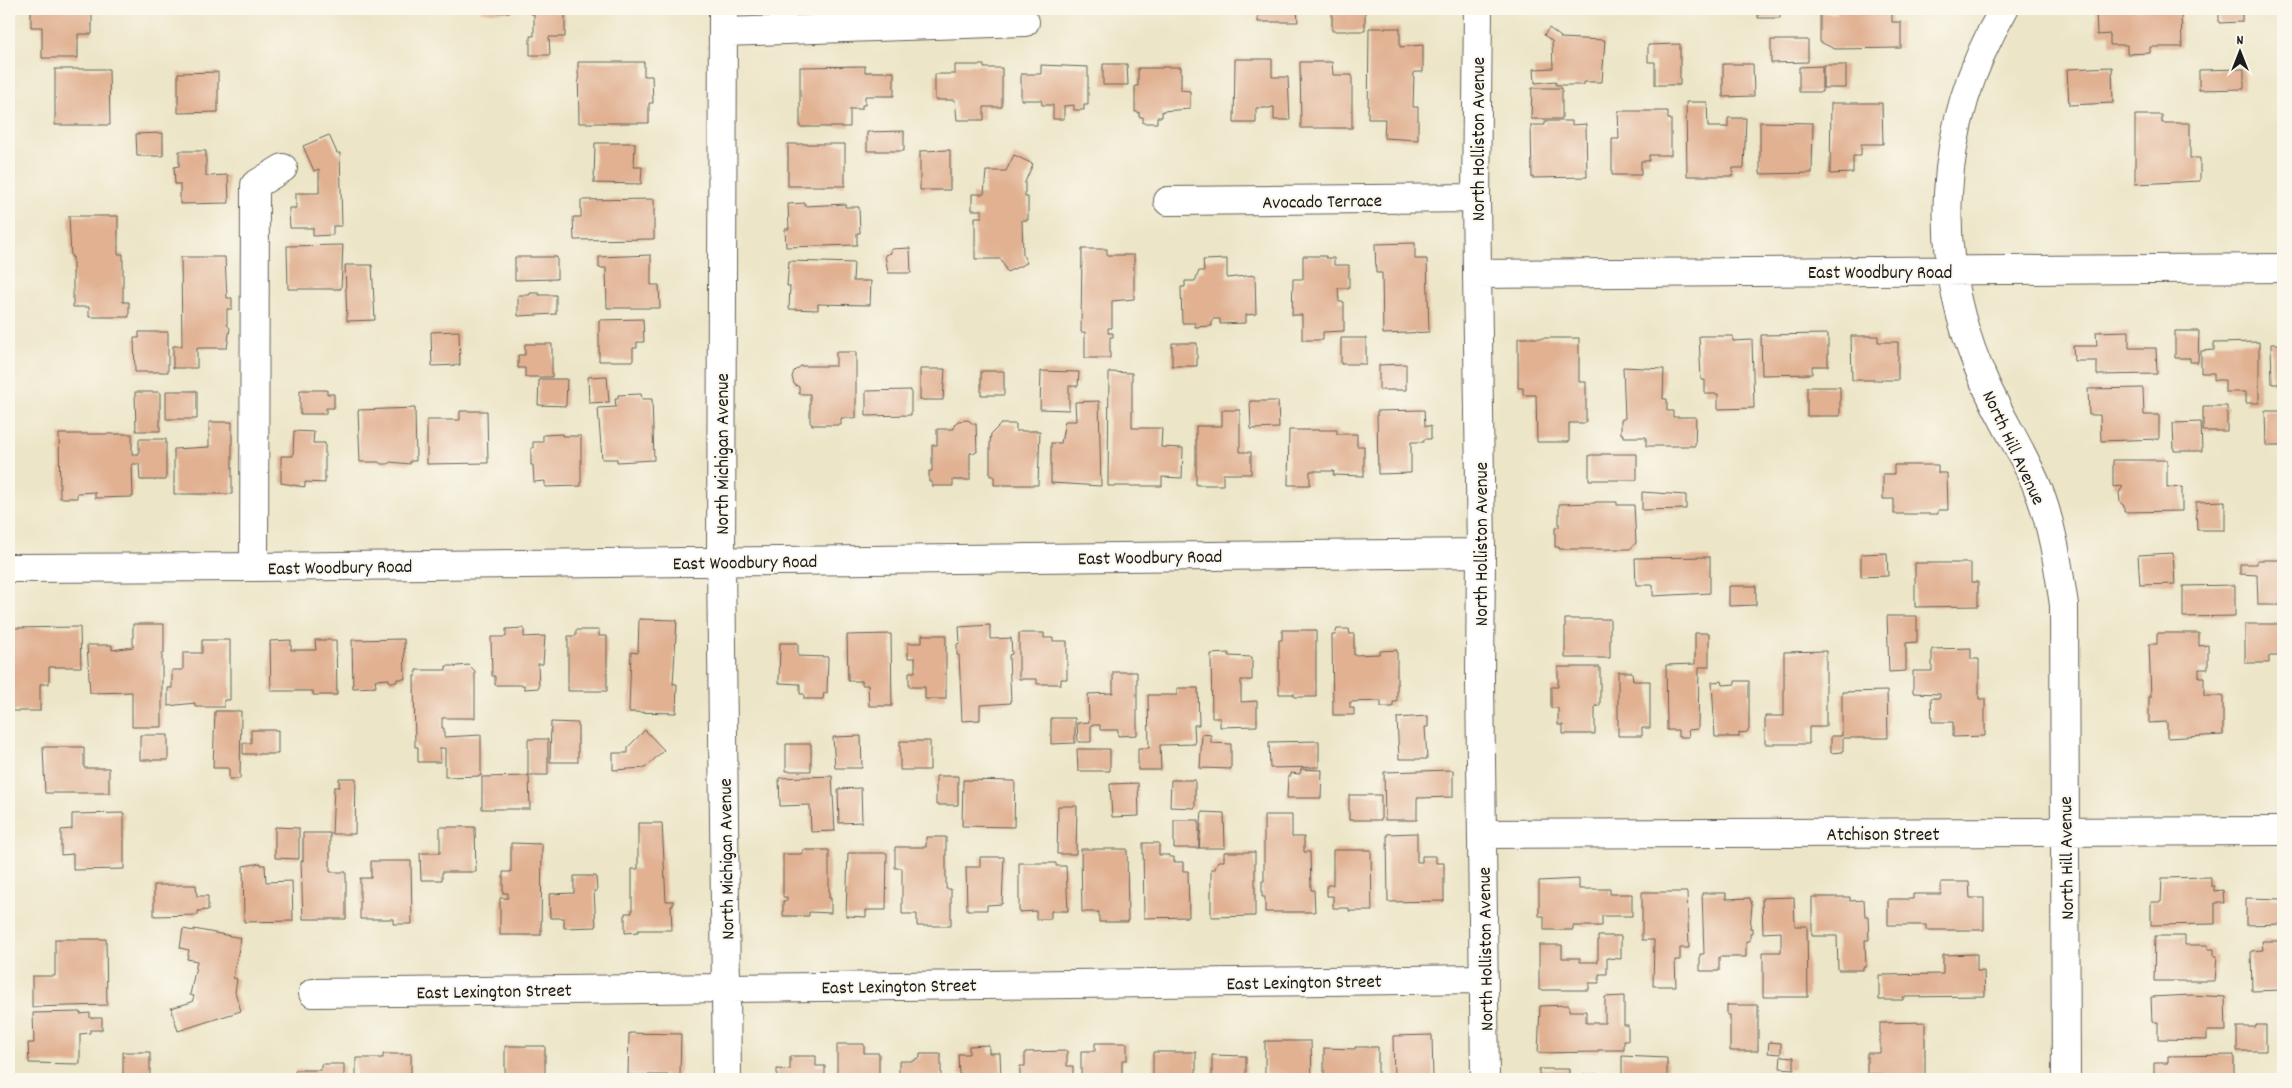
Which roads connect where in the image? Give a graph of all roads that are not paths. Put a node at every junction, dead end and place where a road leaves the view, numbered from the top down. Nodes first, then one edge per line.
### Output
1 (1478, 9) edge
2 (2004, 9) edge
3 (723, 20) edge
4 (1025, 22) dead end
5 (283, 168) dead end
6 (1476, 198) junction
7 (1168, 201) dead end
8 (2283, 268) edge
9 (1952, 271) junction
10 (1478, 274) junction
11 (1481, 553) junction
12 (721, 562) junction
13 (254, 567) junction
14 (9, 568) edge
15 (2283, 831) edge
16 (2064, 833) junction
17 (1483, 834) junction
18 (1484, 979) junction
19 (726, 988) junction
20 (313, 993) dead end
21 (727, 1079) edge
22 (1486, 1079) edge
23 (2066, 1079) edge

1 - 6 street, North Holliston Avenue
2 - 9 street, North Hill Avenue
3 - 4 street
3 - 12 street, North Michigan Avenue
5 - 13 street
6 - 7 street, Avocado Terrace
6 - 10 street, North Holliston Avenue
8 - 9 street, East Woodbury Road
9 - 10 street, East Woodbury Road
9 - 16 street, North Hill Avenue
10 - 11 street, North Holliston Avenue
11 - 12 street, East Woodbury Road
11 - 17 street, North Holliston Avenue
12 - 13 street, East Woodbury Road
12 - 19 street, North Michigan Avenue
13 - 14 street, East Woodbury Road
15 - 16 street, Atchison Street
16 - 17 street, Atchison Street
16 - 23 street, North Hill Avenue
17 - 18 street, North Holliston Avenue
18 - 19 street, East Lexington Street
18 - 22 street, North Holliston Avenue
19 - 20 street, East Lexington Street
19 - 21 street, North Michigan Avenue

